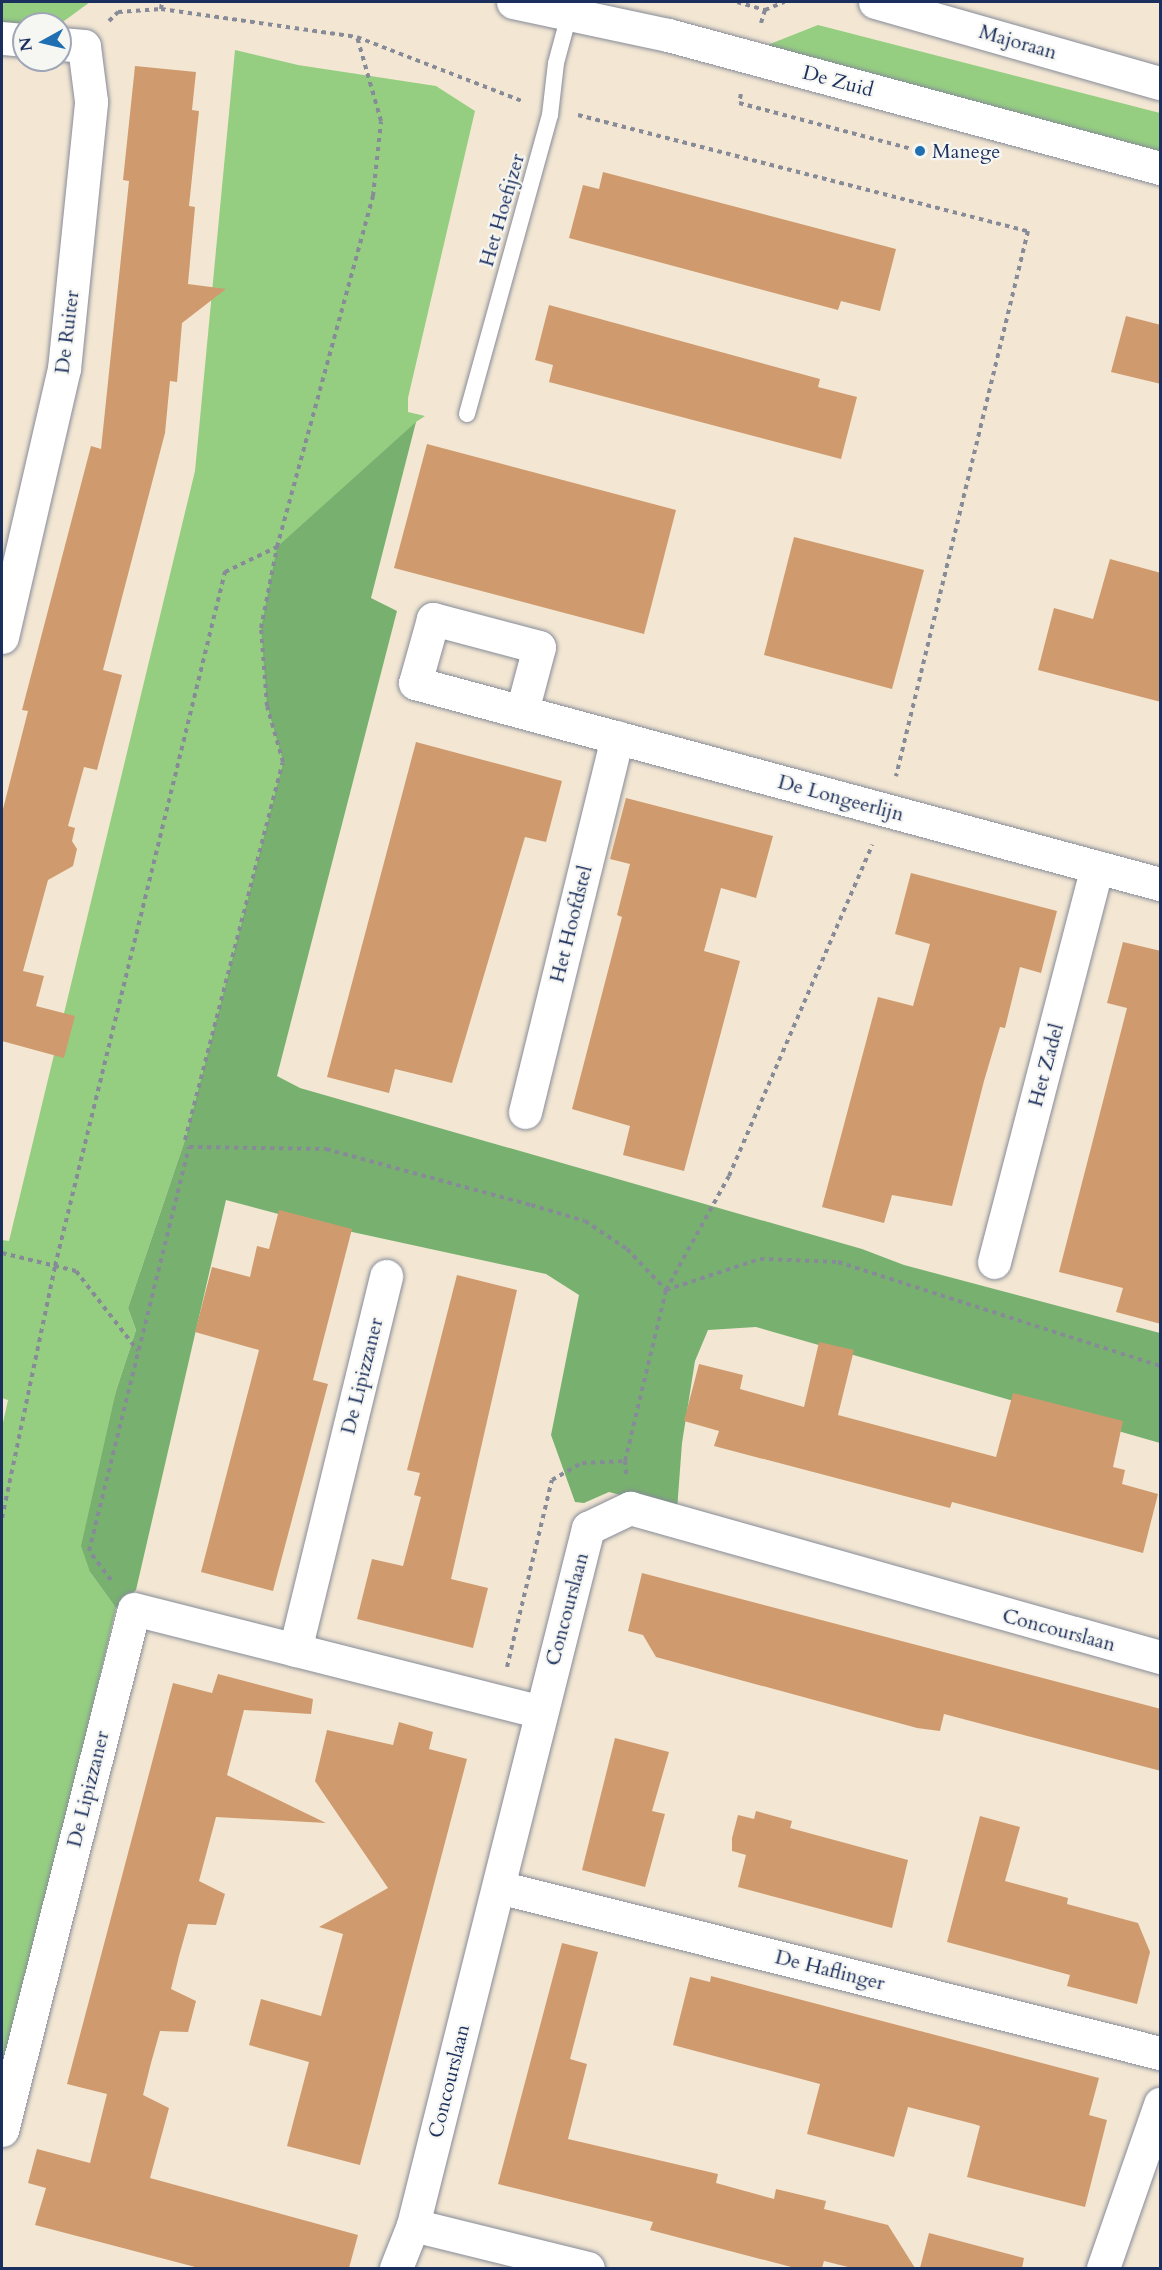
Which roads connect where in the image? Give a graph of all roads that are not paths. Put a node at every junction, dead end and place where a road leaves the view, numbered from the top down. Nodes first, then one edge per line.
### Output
1 (513, 2) edge
2 (875, 2) edge
3 (569, 15) junction
4 (72, 45) edge
5 (1161, 83) edge
6 (1161, 168) edge
7 (467, 414) dead end
8 (2, 637) edge
9 (522, 711) dead end
10 (617, 737) junction
11 (1097, 867) junction
12 (1161, 884) edge
13 (525, 1112) dead end
14 (994, 1262) dead end
15 (386, 1276) dead end
16 (295, 1650) junction
17 (1161, 1657) edge
18 (540, 1712) junction
19 (499, 1887) junction
20 (1161, 2053) edge
21 (1161, 2103) edge
22 (2, 2130) edge
23 (413, 2225) junction
24 (396, 2268) edge
25 (588, 2268) edge
26 (1104, 2268) edge

1 - 3 street, De Zuid
2 - 5 street, Majoraan
3 - 6 street, De Zuid
3 - 7 lane, Het Hoefijzer
4 - 8 street, De Ruiter
9 - 10 street, De Longeerlijn
10 - 11 street, De Longeerlijn
10 - 13 street, Het Hoofdstel
11 - 12 street, De Longeerlijn
11 - 14 street, Het Zadel
15 - 16 street, De Lipizzaner
16 - 18 street
16 - 22 street, De Lipizzaner
17 - 18 street, Concourslaan
18 - 19 street, Concourslaan
19 - 20 street, De Haflinger
19 - 23 street, Concourslaan
21 - 26 street
23 - 24 street, Concourslaan
23 - 25 street

